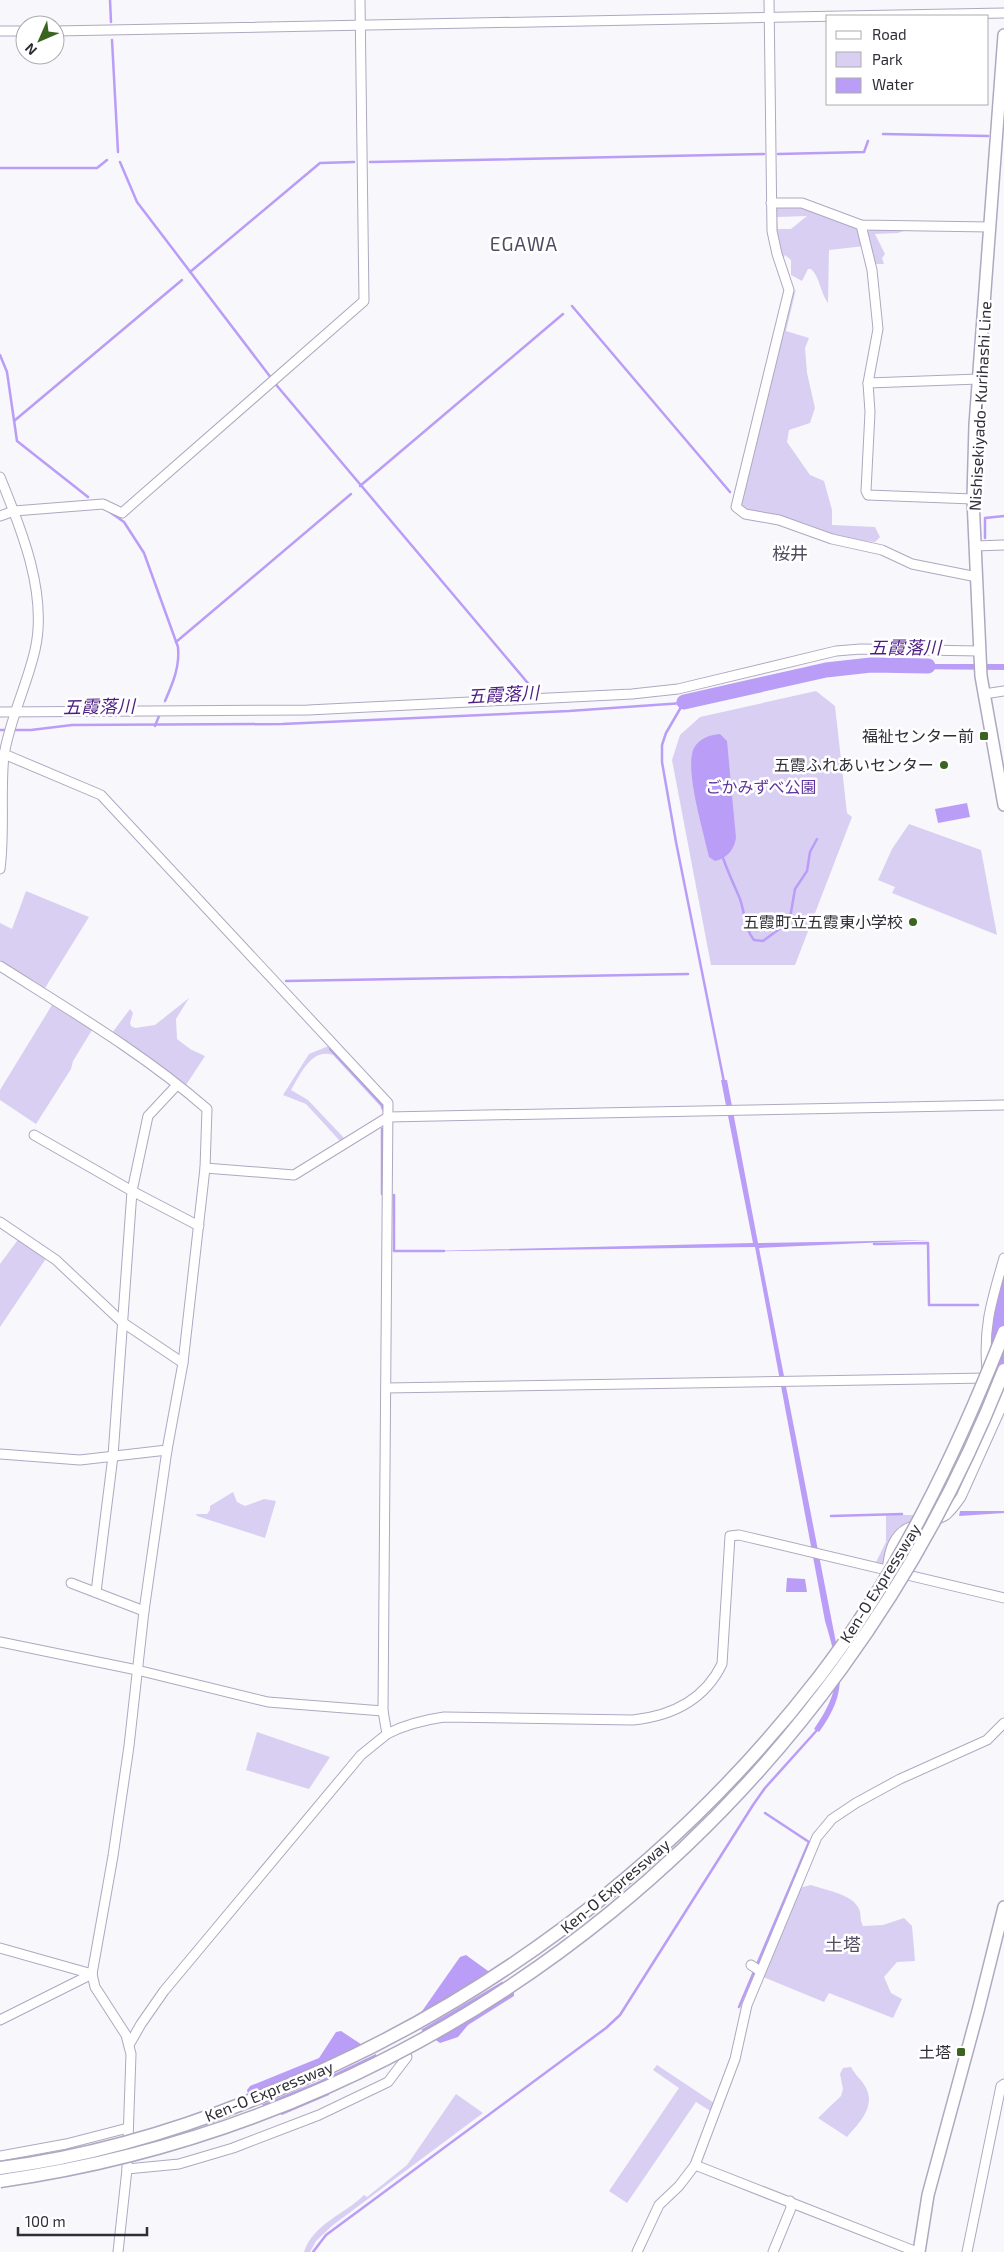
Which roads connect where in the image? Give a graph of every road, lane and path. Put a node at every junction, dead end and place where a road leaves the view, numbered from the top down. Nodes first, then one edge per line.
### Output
1 (360, 0) edge
2 (768, 0) edge
3 (1004, 13) edge
4 (886, 15) edge
5 (826, 16) edge
6 (769, 17) junction
7 (361, 25) junction
8 (15, 31) edge
9 (65, 31) edge
10 (0, 32) edge
11 (1004, 35) edge
12 (771, 203) junction
13 (861, 225) junction
14 (990, 227) junction
15 (979, 380) junction
16 (868, 383) junction
17 (0, 478) edge
18 (973, 499) junction
19 (14, 511) junction
20 (0, 516) edge
21 (975, 546) junction
22 (1004, 546) edge
23 (977, 577) junction
24 (980, 653) junction
25 (1004, 691) edge
26 (984, 694) junction
27 (0, 712) edge
28 (14, 715) junction
29 (4, 754) junction
30 (1004, 805) edge
31 (0, 868) edge
32 (0, 966) edge
33 (177, 1085) junction
34 (1004, 1105) edge
35 (388, 1117) junction
36 (34, 1135) dead end
37 (205, 1168) junction
38 (132, 1191) junction
39 (0, 1222) edge
40 (199, 1226) junction
41 (1004, 1258) edge
42 (122, 1322) junction
43 (1004, 1332) edge
44 (183, 1363) junction
45 (1004, 1375) edge
46 (988, 1378) junction
47 (386, 1388) junction
48 (167, 1450) junction
49 (0, 1454) edge
50 (113, 1456) junction
51 (887, 1571) junction
52 (71, 1583) dead end
53 (96, 1592) junction
54 (1004, 1598) edge
55 (144, 1611) junction
56 (0, 1642) edge
57 (137, 1670) junction
58 (383, 1711) junction
59 (1004, 1723) edge
60 (387, 1734) junction
61 (1004, 1907) edge
62 (0, 1948) edge
63 (751, 1965) dead end
64 (760, 1971) junction
65 (92, 1974) junction
66 (0, 2020) edge
67 (129, 2045) junction
68 (407, 2058) dead end
69 (1004, 2084) edge
70 (128, 2128) junction
71 (0, 2156) edge
72 (695, 2165) junction
73 (0, 2168) edge
74 (127, 2169) junction
75 (0, 2181) edge
76 (790, 2201) junction
77 (118, 2252) edge
78 (637, 2252) edge
79 (773, 2252) edge
80 (918, 2252) edge
81 (967, 2252) edge

1 - 7 street
2 - 6 street
3 - 4 street
5 - 6 street
6 - 7 street
6 - 12 street
7 - 9 street
7 - 19 street
8 - 10 street
11 - 14 main road, Nishisekiyado-Kurihashi Line
12 - 13 street
12 - 23 street
13 - 14 street
13 - 16 street
14 - 15 main road, Nishisekiyado-Kurihashi Line
15 - 16 street
15 - 18 main road, Nishisekiyado-Kurihashi Line
16 - 18 street
17 - 19 street
18 - 21 main road, Nishisekiyado-Kurihashi Line
19 - 20 street
19 - 28 street
21 - 22 street
21 - 23 main road, Nishisekiyado-Kurihashi Line
23 - 24 main road, Nishisekiyado-Kurihashi Line
24 - 26 main road, Nishisekiyado-Kurihashi Line
24 - 28 street
25 - 26 street
26 - 30 main road, Nishisekiyado-Kurihashi Line
27 - 28 street
28 - 29 street
29 - 31 street
29 - 35 street
32 - 33 street
33 - 37 street
33 - 38 street
34 - 35 street
35 - 37 street
35 - 47 street
36 - 38 street
37 - 40 street
38 - 40 street
38 - 42 street
39 - 42 street
40 - 44 street
41 - 46 street
42 - 44 street
42 - 50 street
43 - 73 highway, Ken-O Expressway, bridge
44 - 48 street
45 - 46 street
45 - 51 street
45 - 75 highway, Ken-O Expressway, bridge
46 - 47 street
47 - 58 street
48 - 50 street
48 - 55 street
49 - 50 street
50 - 53 street
51 - 54 street
51 - 60 street
52 - 53 street
53 - 55 street
55 - 57 street
56 - 57 street
57 - 58 street
57 - 65 street
58 - 60 street
59 - 64 street
60 - 67 street
61 - 80 main road
62 - 65 street
63 - 64 street
64 - 72 street
65 - 66 street
65 - 67 street
67 - 70 street
68 - 74 street
69 - 81 street
70 - 71 street
70 - 74 street
72 - 76 street
72 - 78 street
74 - 77 street
76 - 79 street
76 - 80 street

